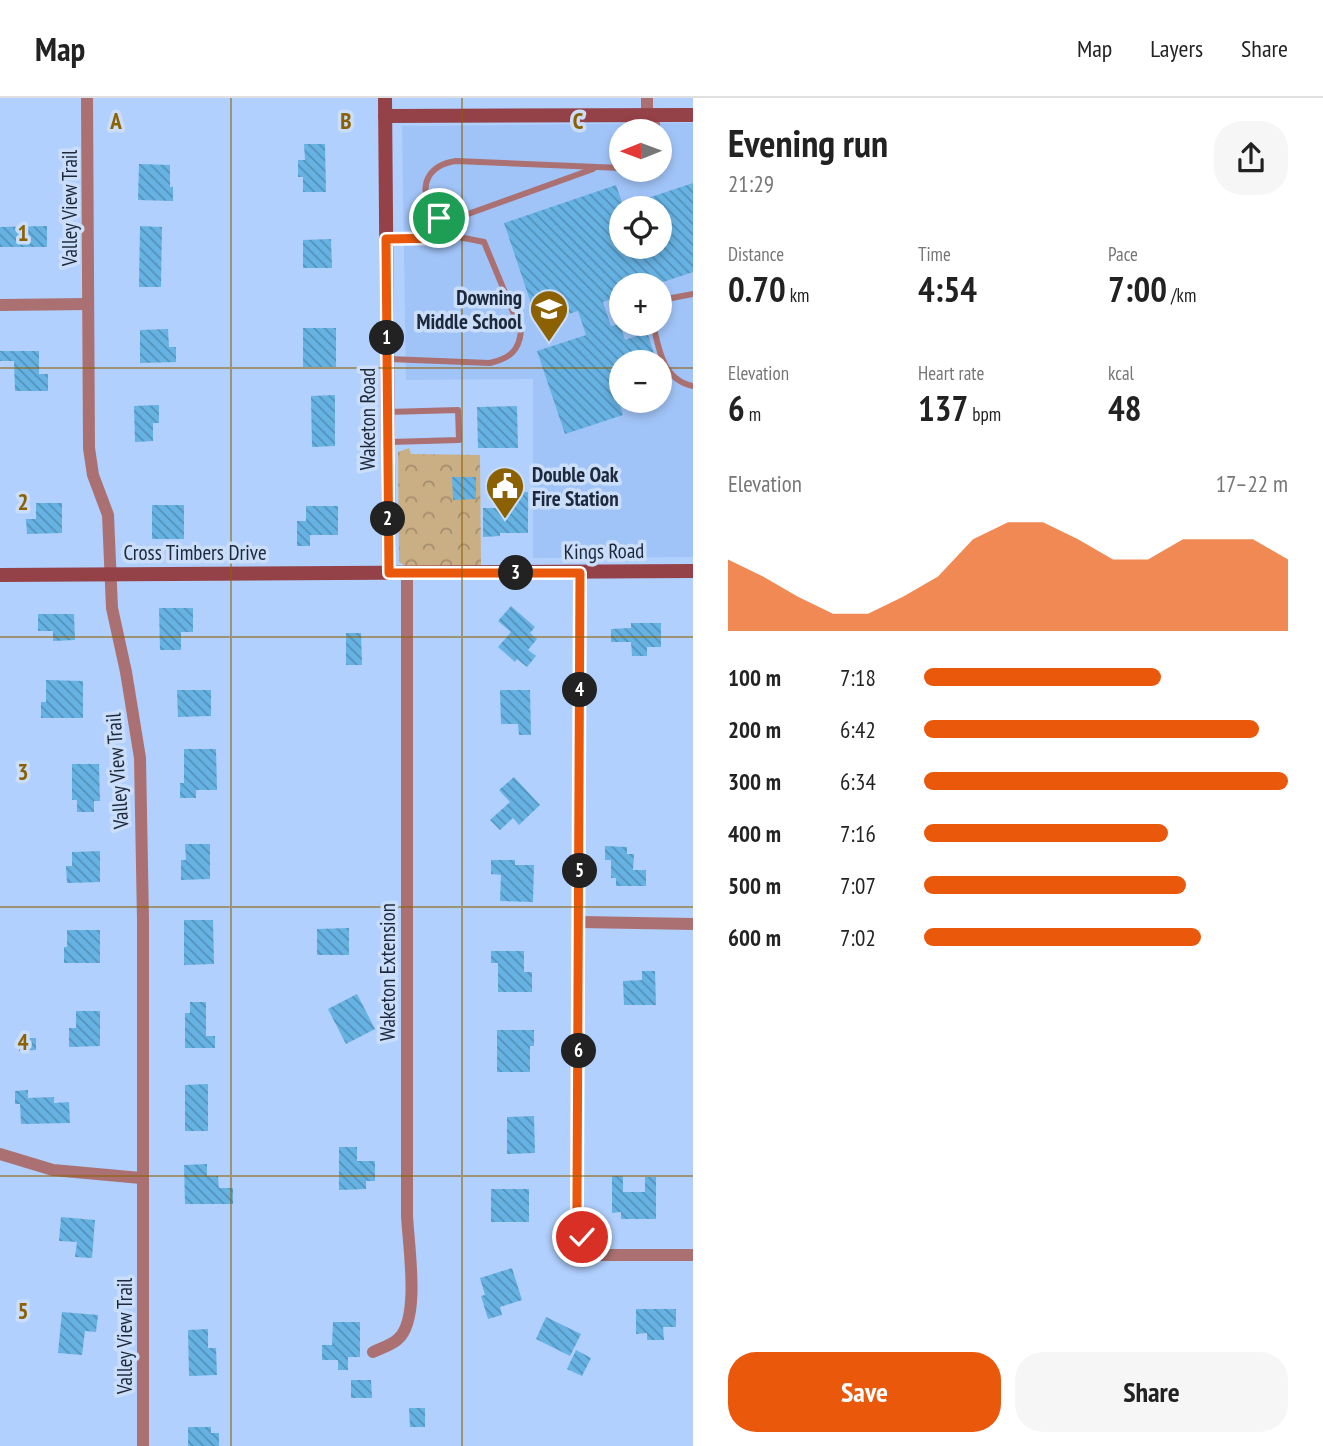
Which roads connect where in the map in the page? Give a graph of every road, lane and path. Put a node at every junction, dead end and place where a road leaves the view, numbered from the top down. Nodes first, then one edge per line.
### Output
1 (87, 98) edge
2 (385, 98) edge
3 (647, 98) edge
4 (647, 114) junction
5 (693, 115) edge
6 (386, 116) junction
7 (643, 119) edge
8 (652, 119) edge
9 (598, 167) junction
10 (609, 167) edge
11 (443, 223) junction
12 (447, 238) junction
13 (386, 239) junction
14 (693, 294) edge
15 (672, 298) edge
16 (88, 304) junction
17 (0, 305) edge
18 (656, 336) edge
19 (387, 359) junction
20 (693, 386) edge
21 (388, 412) junction
22 (388, 442) junction
23 (693, 571) edge
24 (389, 573) junction
25 (580, 573) junction
26 (111, 574) junction
27 (407, 574) junction
28 (0, 575) edge
29 (580, 922) junction
30 (693, 924) edge
31 (0, 1154) edge
32 (141, 1178) junction
33 (693, 1255) edge
34 (373, 1352) dead end
35 (143, 1446) edge

1 - 16 street, Valley View Trail
2 - 6 street, Waketon Road
3 - 4 street
4 - 5 street
4 - 6 street
4 - 7 lane
4 - 8 lane
6 - 13 street, Waketon Road
9 - 10 lane
9 - 11 lane
9 - 11 lane
11 - 12 lane
12 - 13 lane
12 - 19 lane
13 - 19 street, Waketon Road
14 - 15 lane
16 - 17 street
16 - 26 street, Valley View Trail
18 - 20 lane
19 - 21 street, Waketon Road
21 - 22 street, Waketon Road
21 - 22 lane
22 - 24 street, Waketon Road
23 - 25 street, Kings Road
24 - 26 street, Cross Timbers Drive
24 - 27 street, Kings Road
25 - 27 street, Kings Road
25 - 29 street
26 - 28 street, Cross Timbers Drive
26 - 32 street, Valley View Trail
27 - 34 street, Waketon Extension
29 - 30 street
29 - 33 street
31 - 32 street
32 - 35 street, Valley View Trail

